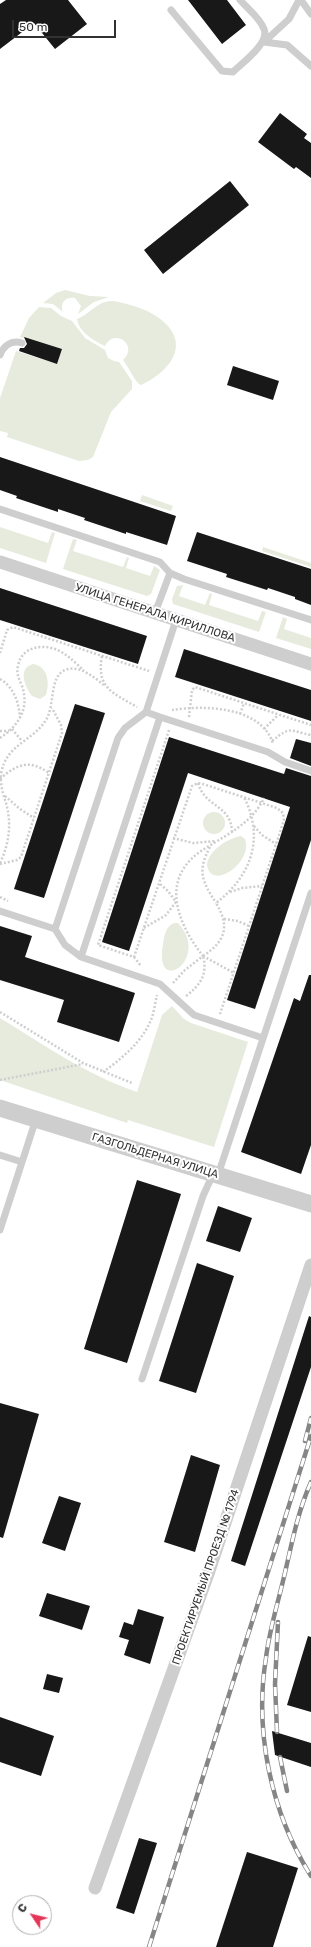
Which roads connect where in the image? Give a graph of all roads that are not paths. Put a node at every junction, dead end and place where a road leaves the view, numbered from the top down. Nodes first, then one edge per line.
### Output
1 (240, 0) edge
2 (300, 0) edge
3 (172, 10) dead end
4 (311, 14) edge
5 (264, 42) junction
6 (311, 66) edge
7 (22, 342) dead end
8 (0, 355) edge
9 (0, 509) edge
10 (0, 562) edge
11 (170, 573) junction
12 (155, 613) junction
13 (176, 620) junction
14 (311, 620) edge
15 (311, 664) edge
16 (146, 712) junction
17 (160, 716) junction
18 (311, 771) edge
19 (311, 893) edge
20 (0, 911) edge
21 (55, 929) junction
22 (81, 957) junction
23 (263, 1038) junction
24 (0, 1108) edge
25 (36, 1119) junction
26 (0, 1155) edge
27 (22, 1162) junction
28 (215, 1174) junction
29 (311, 1204) edge
30 (0, 1230) edge
31 (311, 1265) edge
32 (142, 1379) dead end
33 (96, 1888) dead end

1 - 5 lane
2 - 4 lane
2 - 5 lane
3 - 5 lane
5 - 6 lane
7 - 8 lane
9 - 11 lane
10 - 12 street, УЛИЦА ГЕНЕРАЛА КИРИЛЛОВА
11 - 12 lane
11 - 14 lane
12 - 13 street, УЛИЦА ГЕНЕРАЛА КИРИЛЛОВА
13 - 15 street, УЛИЦА ГЕНЕРАЛА КИРИЛЛОВА
13 - 16 lane
16 - 17 lane
16 - 21 lane
17 - 18 lane
17 - 22 lane
19 - 23 lane
20 - 21 lane
21 - 22 lane
22 - 23 lane
23 - 28 lane
24 - 25 street, ГАЗГОЛЬДЕРНАЯ УЛИЦА
25 - 27 lane
25 - 28 street, ГАЗГОЛЬДЕРНАЯ УЛИЦА
26 - 27 lane
27 - 30 lane
28 - 29 street, ГАЗГОЛЬДЕРНАЯ УЛИЦА
28 - 32 lane
31 - 33 street, ПРОЕКТИРУЕМЫЙ ПРОЕЗД № 1794

